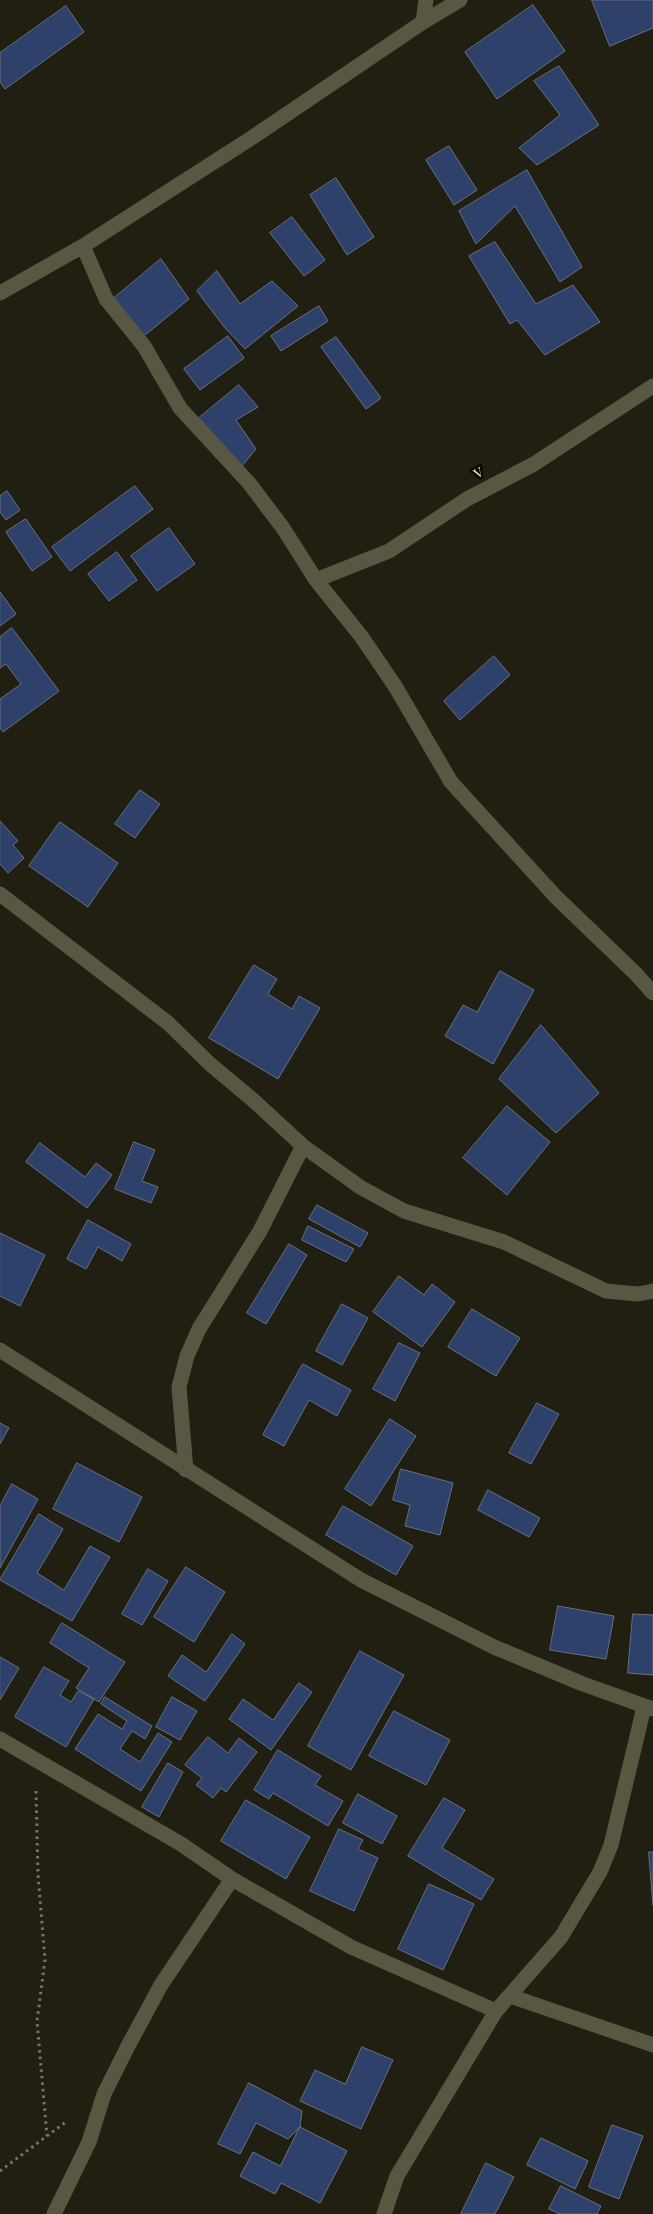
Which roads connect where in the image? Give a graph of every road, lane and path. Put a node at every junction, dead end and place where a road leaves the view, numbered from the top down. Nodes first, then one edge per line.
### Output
1 (426, 0) edge
2 (460, 0) edge
3 (423, 22) junction
4 (84, 246) junction
5 (0, 293) edge
6 (653, 386) edge
7 (316, 580) junction
8 (0, 894) edge
9 (653, 994) edge
10 (303, 1146) junction
11 (653, 1291) edge
12 (0, 1350) edge
13 (186, 1470) junction
14 (649, 1708) edge
15 (0, 1739) edge
16 (36, 1760) junction
17 (232, 1878) junction
18 (510, 1996) junction
19 (496, 2011) junction
20 (653, 2044) edge
21 (104, 2094) junction
22 (47, 2136) junction
23 (0, 2171) edge
24 (54, 2214) edge
25 (384, 2214) edge

1 - 3 street
2 - 3 street
3 - 4 street
4 - 5 street
4 - 7 street
6 - 7 street, v
7 - 9 street
8 - 10 street
10 - 11 street
10 - 13 street
12 - 13 street
13 - 14 street
14 - 18 street
15 - 16 street
16 - 17 street
16 - 22 path
17 - 19 street
17 - 21 street
18 - 19 street
18 - 20 street
19 - 25 street
21 - 22 path
21 - 24 street
22 - 23 path

